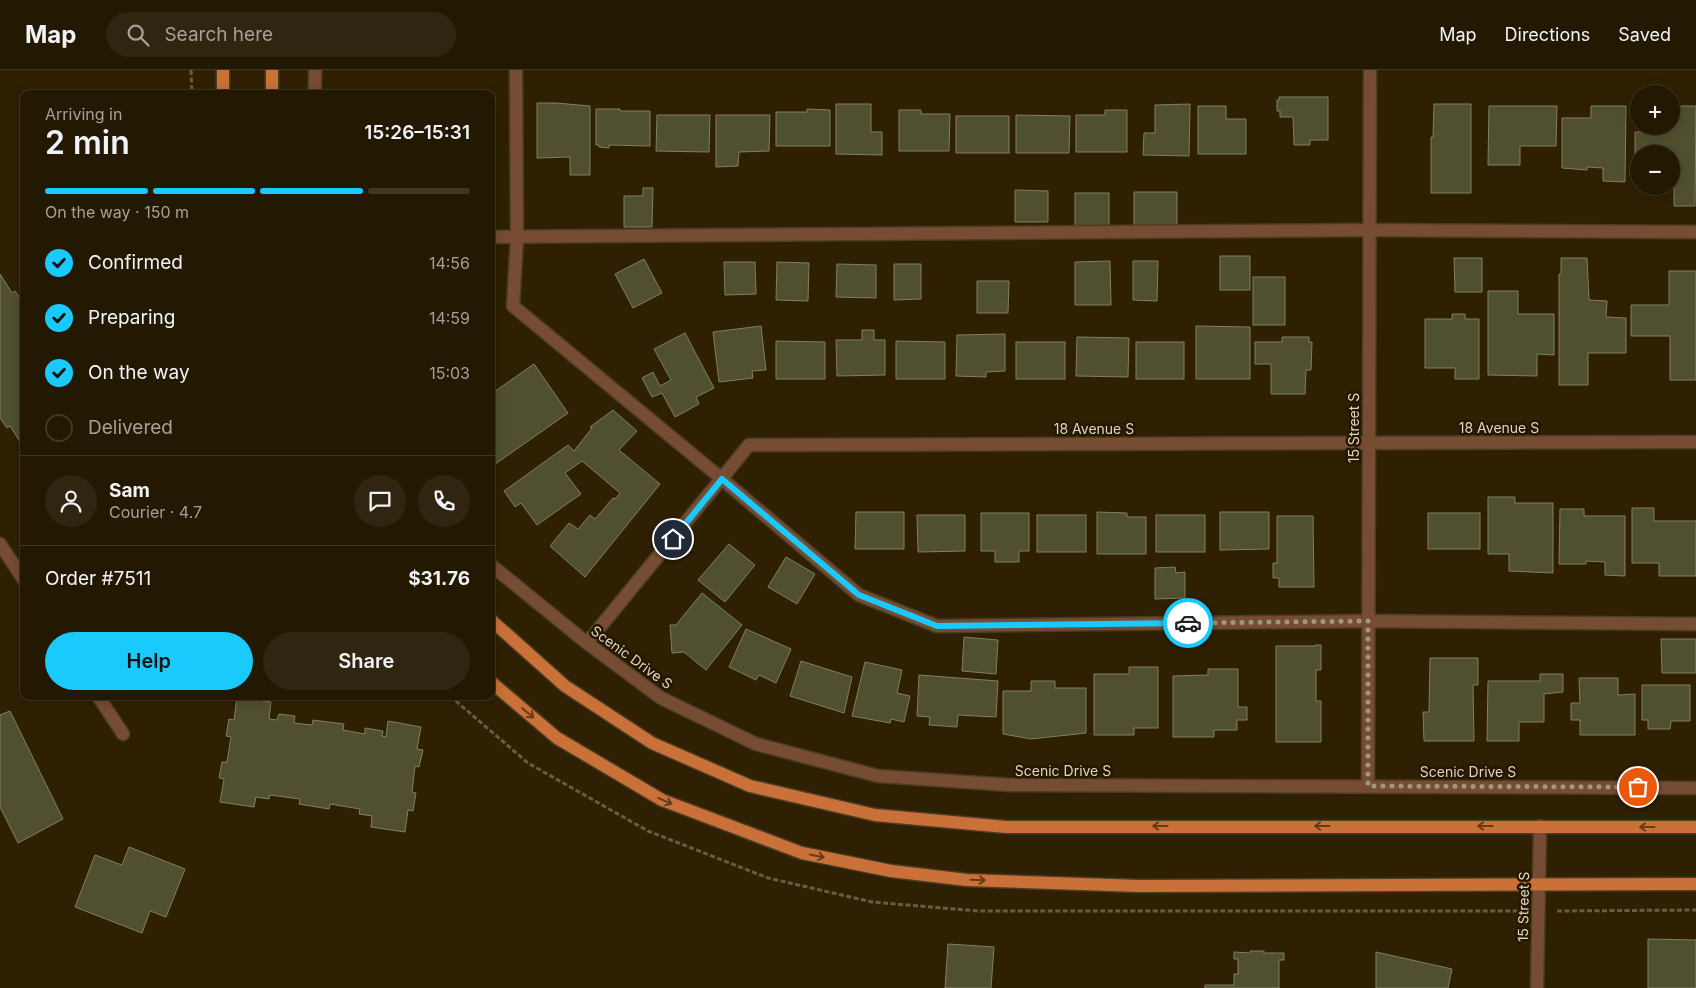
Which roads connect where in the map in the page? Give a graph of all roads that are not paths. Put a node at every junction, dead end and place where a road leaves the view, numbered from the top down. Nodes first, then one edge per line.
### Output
1 (223, 70) edge
2 (272, 70) edge
3 (315, 70) edge
4 (516, 70) edge
5 (1370, 70) edge
6 (223, 90) edge
7 (272, 90) edge
8 (315, 90) edge
9 (1369, 230) junction
10 (1696, 232) edge
11 (495, 237) edge
12 (517, 237) junction
13 (1368, 442) junction
14 (1696, 442) edge
15 (722, 479) junction
16 (0, 544) edge
17 (495, 567) edge
18 (20, 574) edge
19 (1368, 621) junction
20 (495, 624) edge
21 (1696, 624) edge
22 (586, 643) junction
23 (495, 685) edge
24 (101, 700) edge
25 (123, 734) dead end
26 (1368, 786) junction
27 (1696, 788) edge
28 (1540, 826) junction
29 (1696, 827) edge
30 (1696, 884) edge
31 (1539, 885) junction
32 (1537, 988) edge

1 - 6 main road
2 - 7 main road
3 - 8 street
4 - 12 street
5 - 9 street, 15 Street S
9 - 10 street
9 - 12 street
9 - 13 street, 15 Street S
11 - 12 street
12 - 15 street
13 - 14 street, 18 Avenue S
13 - 15 street, 18 Avenue S
13 - 19 street, 15 Street S
15 - 19 street
15 - 22 street, 18 Avenue S
16 - 18 street
17 - 22 street, Scenic Drive S
19 - 21 street
19 - 26 street, 15 Street S
28 -> 20 main road
22 - 26 street, Scenic Drive S
23 -> 31 main road
24 - 25 street
26 - 27 street, Scenic Drive S
29 -> 28 main road
28 - 31 street, 15 Street S
30 - 31 main road
31 - 32 street, 15 Street S

